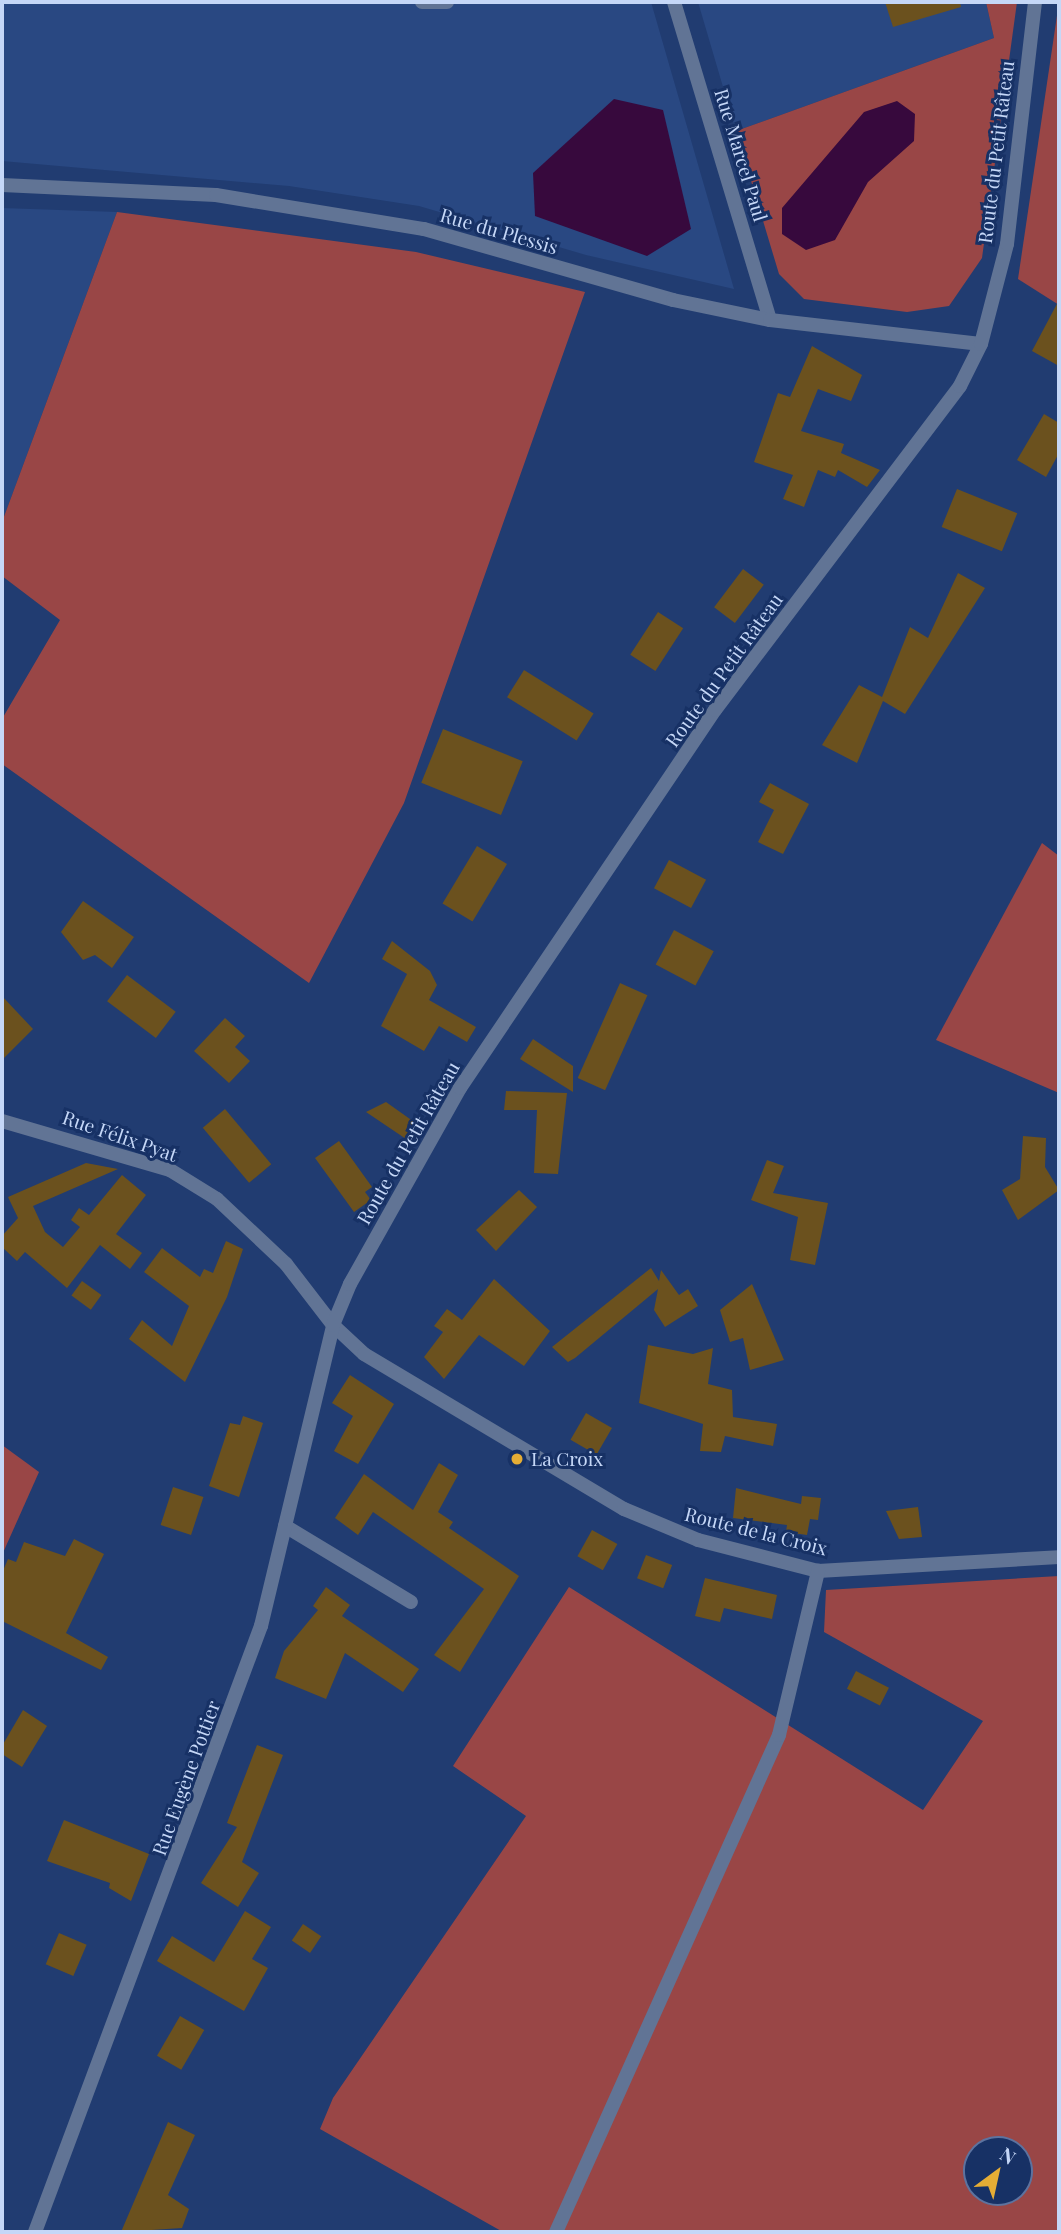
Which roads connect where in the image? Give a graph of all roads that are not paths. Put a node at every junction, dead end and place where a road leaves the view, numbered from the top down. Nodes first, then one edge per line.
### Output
1 (422, 2) edge
2 (447, 2) edge
3 (674, 2) edge
4 (1035, 2) edge
5 (2, 185) edge
6 (770, 320) junction
7 (981, 344) junction
8 (2, 1122) edge
9 (332, 1325) junction
10 (285, 1526) junction
11 (1059, 1557) edge
12 (818, 1571) junction
13 (411, 1602) dead end
14 (35, 2232) edge
15 (556, 2232) edge

1 - 2 street
3 - 6 street, Rue Marcel Paul
4 - 7 street, Route du Petit Râteau
5 - 6 street, Rue du Plessis
6 - 7 street, Rue du Plessis
7 - 9 street, Route du Petit Râteau
8 - 9 street, Rue Félix Pyat
9 - 10 street, Rue Eugène Pottier
9 - 12 street, Route de la Croix
10 - 13 street
10 - 14 street, Rue Eugène Pottier
11 - 12 street, Route de la Croix
12 - 15 street

